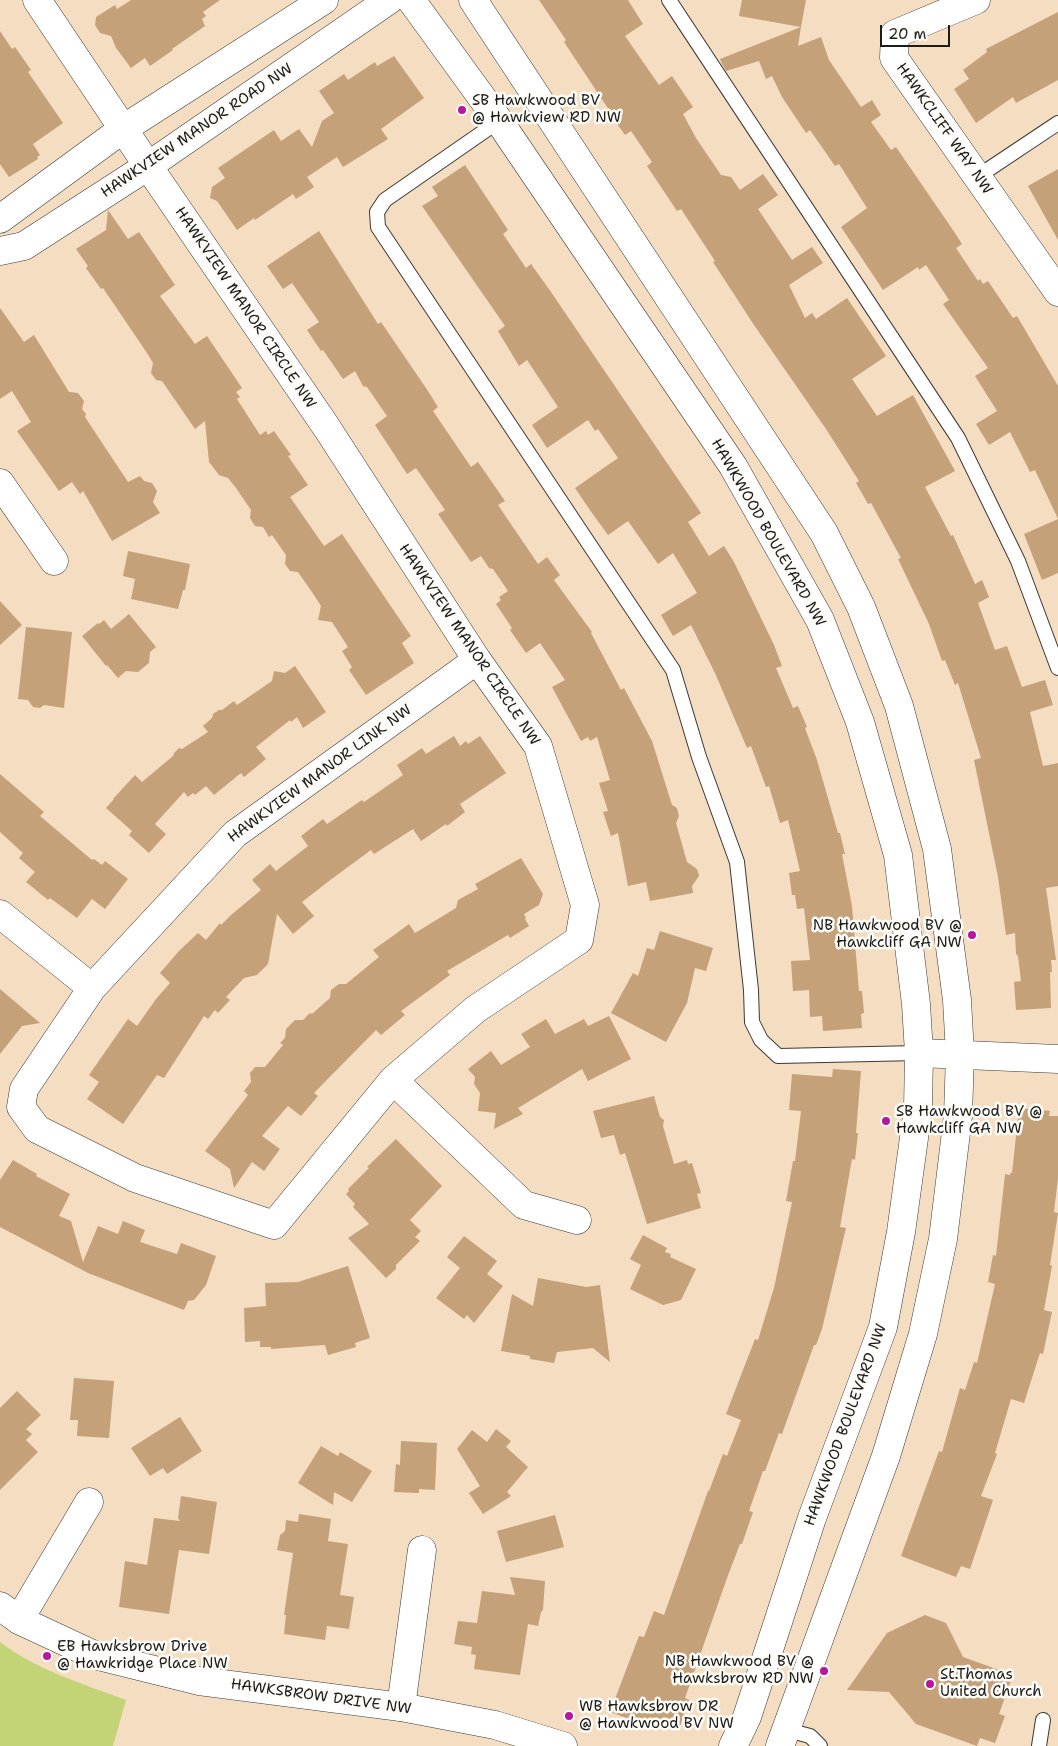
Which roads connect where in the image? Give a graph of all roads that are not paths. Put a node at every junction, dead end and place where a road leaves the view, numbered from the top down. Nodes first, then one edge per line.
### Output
1 (37, 0) edge
2 (324, 0) edge
3 (389, 0) edge
4 (412, 0) edge
5 (473, 0) edge
6 (668, 0) edge
7 (976, 0) edge
8 (499, 120) junction
9 (1058, 123) edge
10 (123, 128) junction
11 (148, 166) junction
12 (977, 177) junction
13 (0, 219) edge
14 (0, 251) edge
15 (1058, 292) edge
16 (766, 447) junction
17 (733, 466) junction
18 (0, 483) edge
19 (54, 561) dead end
20 (477, 660) junction
21 (1058, 668) edge
22 (0, 914) edge
23 (92, 988) junction
24 (919, 1053) junction
25 (960, 1054) junction
26 (1058, 1060) edge
27 (393, 1080) junction
28 (577, 1220) dead end
29 (89, 1502) dead end
30 (422, 1550) dead end
31 (9, 1613) edge
32 (401, 1707) junction
33 (1043, 1720) dead end
34 (784, 1738) edge
35 (563, 1746) edge
36 (733, 1746) edge
37 (820, 1746) edge
38 (1039, 1746) edge

1 - 10 street, HAWKVIEW MANOR CIRCLE NW
2 - 10 street
3 - 11 street, HAWKVIEW MANOR ROAD NW
4 - 8 street, HAWKWOOD BOULEVARD NW
5 - 16 street
6 - 21 lane
7 - 12 street, HAWKCLIFF WAY NW
8 - 17 street, HAWKWOOD BOULEVARD NW
8 - 24 lane
9 - 12 lane
10 - 11 street, HAWKVIEW MANOR CIRCLE NW
10 - 13 street
11 - 14 street, HAWKVIEW MANOR ROAD NW
11 - 20 street, HAWKVIEW MANOR CIRCLE NW
12 - 15 street, HAWKCLIFF WAY NW
16 - 17 street
16 - 25 street
17 - 24 street, HAWKWOOD BOULEVARD NW
18 - 19 street
20 - 23 street, HAWKVIEW MANOR LINK NW
20 - 27 street, HAWKVIEW MANOR CIRCLE NW
22 - 23 street
23 - 27 street, HAWKVIEW MANOR CIRCLE NW
24 - 25 street
24 - 36 street, HAWKWOOD BOULEVARD NW
25 - 26 street
25 - 34 street
27 - 28 street
29 - 31 street
30 - 32 street
31 - 32 street, HAWKSBROW DRIVE NW
32 - 35 street, HAWKSBROW DRIVE NW
33 - 38 lane
34 - 37 lane

